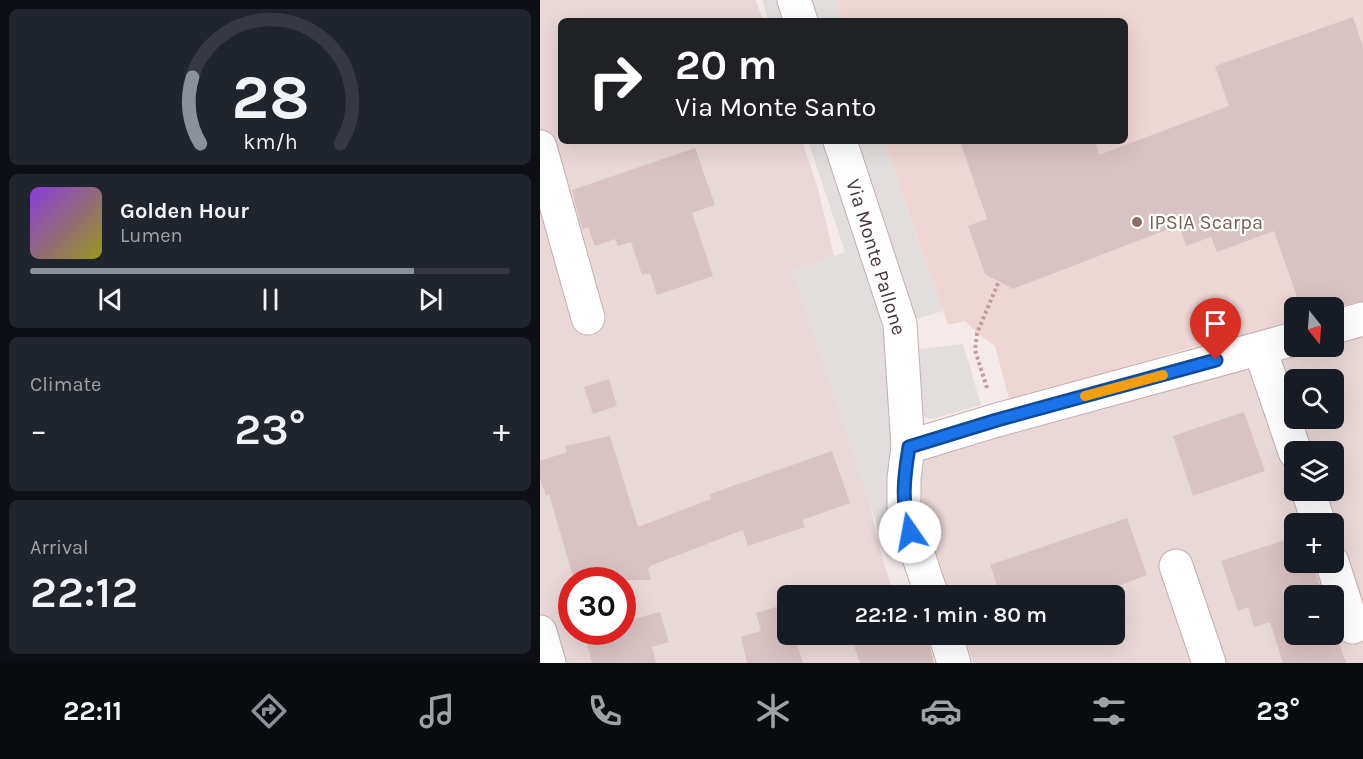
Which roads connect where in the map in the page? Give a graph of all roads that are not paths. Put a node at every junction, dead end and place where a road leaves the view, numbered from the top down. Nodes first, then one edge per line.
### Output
1 (794, 0) edge
2 (800, 18) edge
3 (841, 144) edge
4 (540, 147) edge
5 (588, 318) dead end
6 (1363, 319) edge
7 (1344, 324) edge
8 (1284, 342) edge
9 (1260, 348) junction
10 (1290, 441) edge
11 (909, 447) junction
12 (1176, 566) dead end
13 (1336, 573) edge
14 (928, 585) edge
15 (1353, 627) dead end
16 (540, 632) edge
17 (948, 645) edge
18 (549, 663) edge
19 (954, 663) edge
20 (1209, 663) edge

1 - 2 street
3 - 11 street, Via Monte Pallone
4 - 5 street
6 - 7 street
8 - 9 street
9 - 10 street
9 - 11 street
11 - 14 street, Via Monte Pallone
12 - 20 street
13 - 15 street
16 - 18 street
17 - 19 street

